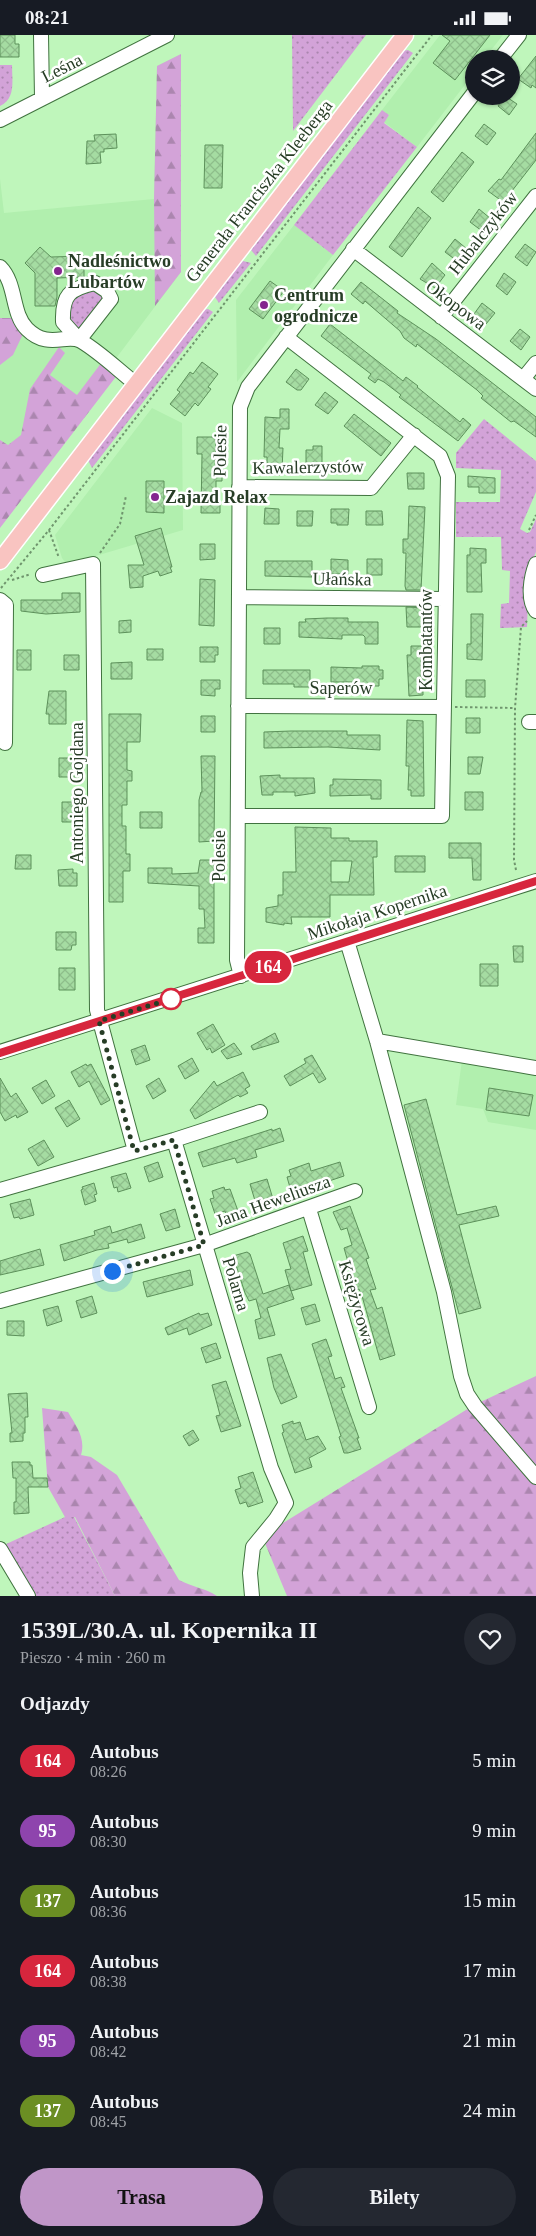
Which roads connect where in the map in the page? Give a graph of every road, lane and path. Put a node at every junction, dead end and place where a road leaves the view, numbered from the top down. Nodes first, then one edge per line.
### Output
1 (41, 35) edge
2 (167, 35) edge
3 (405, 35) edge
4 (432, 35) edge
5 (519, 35) edge
6 (507, 50) edge
7 (42, 98) junction
8 (465, 105) edge
9 (0, 120) edge
10 (536, 195) edge
11 (353, 249) junction
12 (0, 267) edge
13 (441, 317) junction
14 (286, 337) junction
15 (536, 363) edge
16 (523, 379) junction
17 (136, 384) junction
18 (536, 389) edge
19 (414, 435) junction
20 (239, 487) junction
21 (126, 495) dead end
22 (536, 515) edge
23 (49, 530) junction
24 (529, 530) dead end
25 (0, 561) edge
26 (93, 564) junction
27 (536, 564) edge
28 (63, 570) junction
29 (43, 575) joint
30 (12, 579) dead end
31 (0, 590) edge
32 (239, 597) junction
33 (445, 599) junction
34 (0, 600) edge
35 (532, 615) edge
36 (238, 706) junction
37 (444, 707) junction
38 (516, 708) junction
39 (5, 743) dead end
40 (238, 816) junction
41 (516, 871) dead end
42 (536, 881) edge
43 (347, 941) junction
44 (241, 976) junction
45 (99, 1021) junction
46 (377, 1041) junction
47 (0, 1053) edge
48 (536, 1069) edge
49 (260, 1112) dead end
50 (174, 1140) junction
51 (134, 1151) junction
52 (0, 1190) edge
53 (355, 1191) dead end
54 (309, 1209) junction
55 (204, 1245) junction
56 (0, 1301) edge
57 (369, 1407) dead end
58 (536, 1477) edge
59 (0, 1549) edge
60 (28, 1596) edge
61 (252, 1596) edge

1 - 7 street
2 - 7 street, Leśna
3 - 17 main road, Generała Franciszka Kleeberga
4 - 23 path
5 - 6 street
7 - 9 street, Leśna
8 - 11 street, Polesie
10 - 13 street, Hubalczyków
11 - 13 street, Okopowa
11 - 14 street, Polesie
12 - 17 street
13 - 16 street, Okopowa
14 - 19 street, Kombatantów
14 - 20 street, Polesie
15 - 16 street
16 - 18 street, Okopowa
17 - 25 main road, Generała Franciszka Kleeberga
19 - 20 street, Kawalerzystów
19 - 33 street, Kombatantów
20 - 32 street, Polesie
21 - 26 path
22 - 24 path
23 - 28 path
23 - 31 path
26 - 28 street
26 - 45 street, Antoniego Gojdana
27 - 35 street
28 - 29 street
29 - 30 path
32 - 33 street, Ułańska
32 - 36 street, Polesie
33 - 37 street, Kombatantów
34 - 39 street
35 - 38 path
36 - 37 street, Saperów
36 - 40 street, Polesie
37 - 38 path
37 - 40 street, Kombatantów
38 - 41 path
40 - 44 street, Polesie
42 - 43 street, Mikołaja Kopernika
43 - 44 street, Mikołaja Kopernika
43 - 46 street
44 - 45 street, Mikołaja Kopernika
45 - 47 street, Mikołaja Kopernika
45 - 51 street
46 - 48 street
46 - 58 street
49 - 50 street
50 - 51 street
50 - 55 street, Polarna
51 - 52 street
53 - 54 street, Jana Heweliusza
54 - 55 street, Jana Heweliusza
54 - 57 street, Księżycowa
55 - 56 street, Jana Heweliusza
55 - 61 street, Polarna
59 - 60 street

